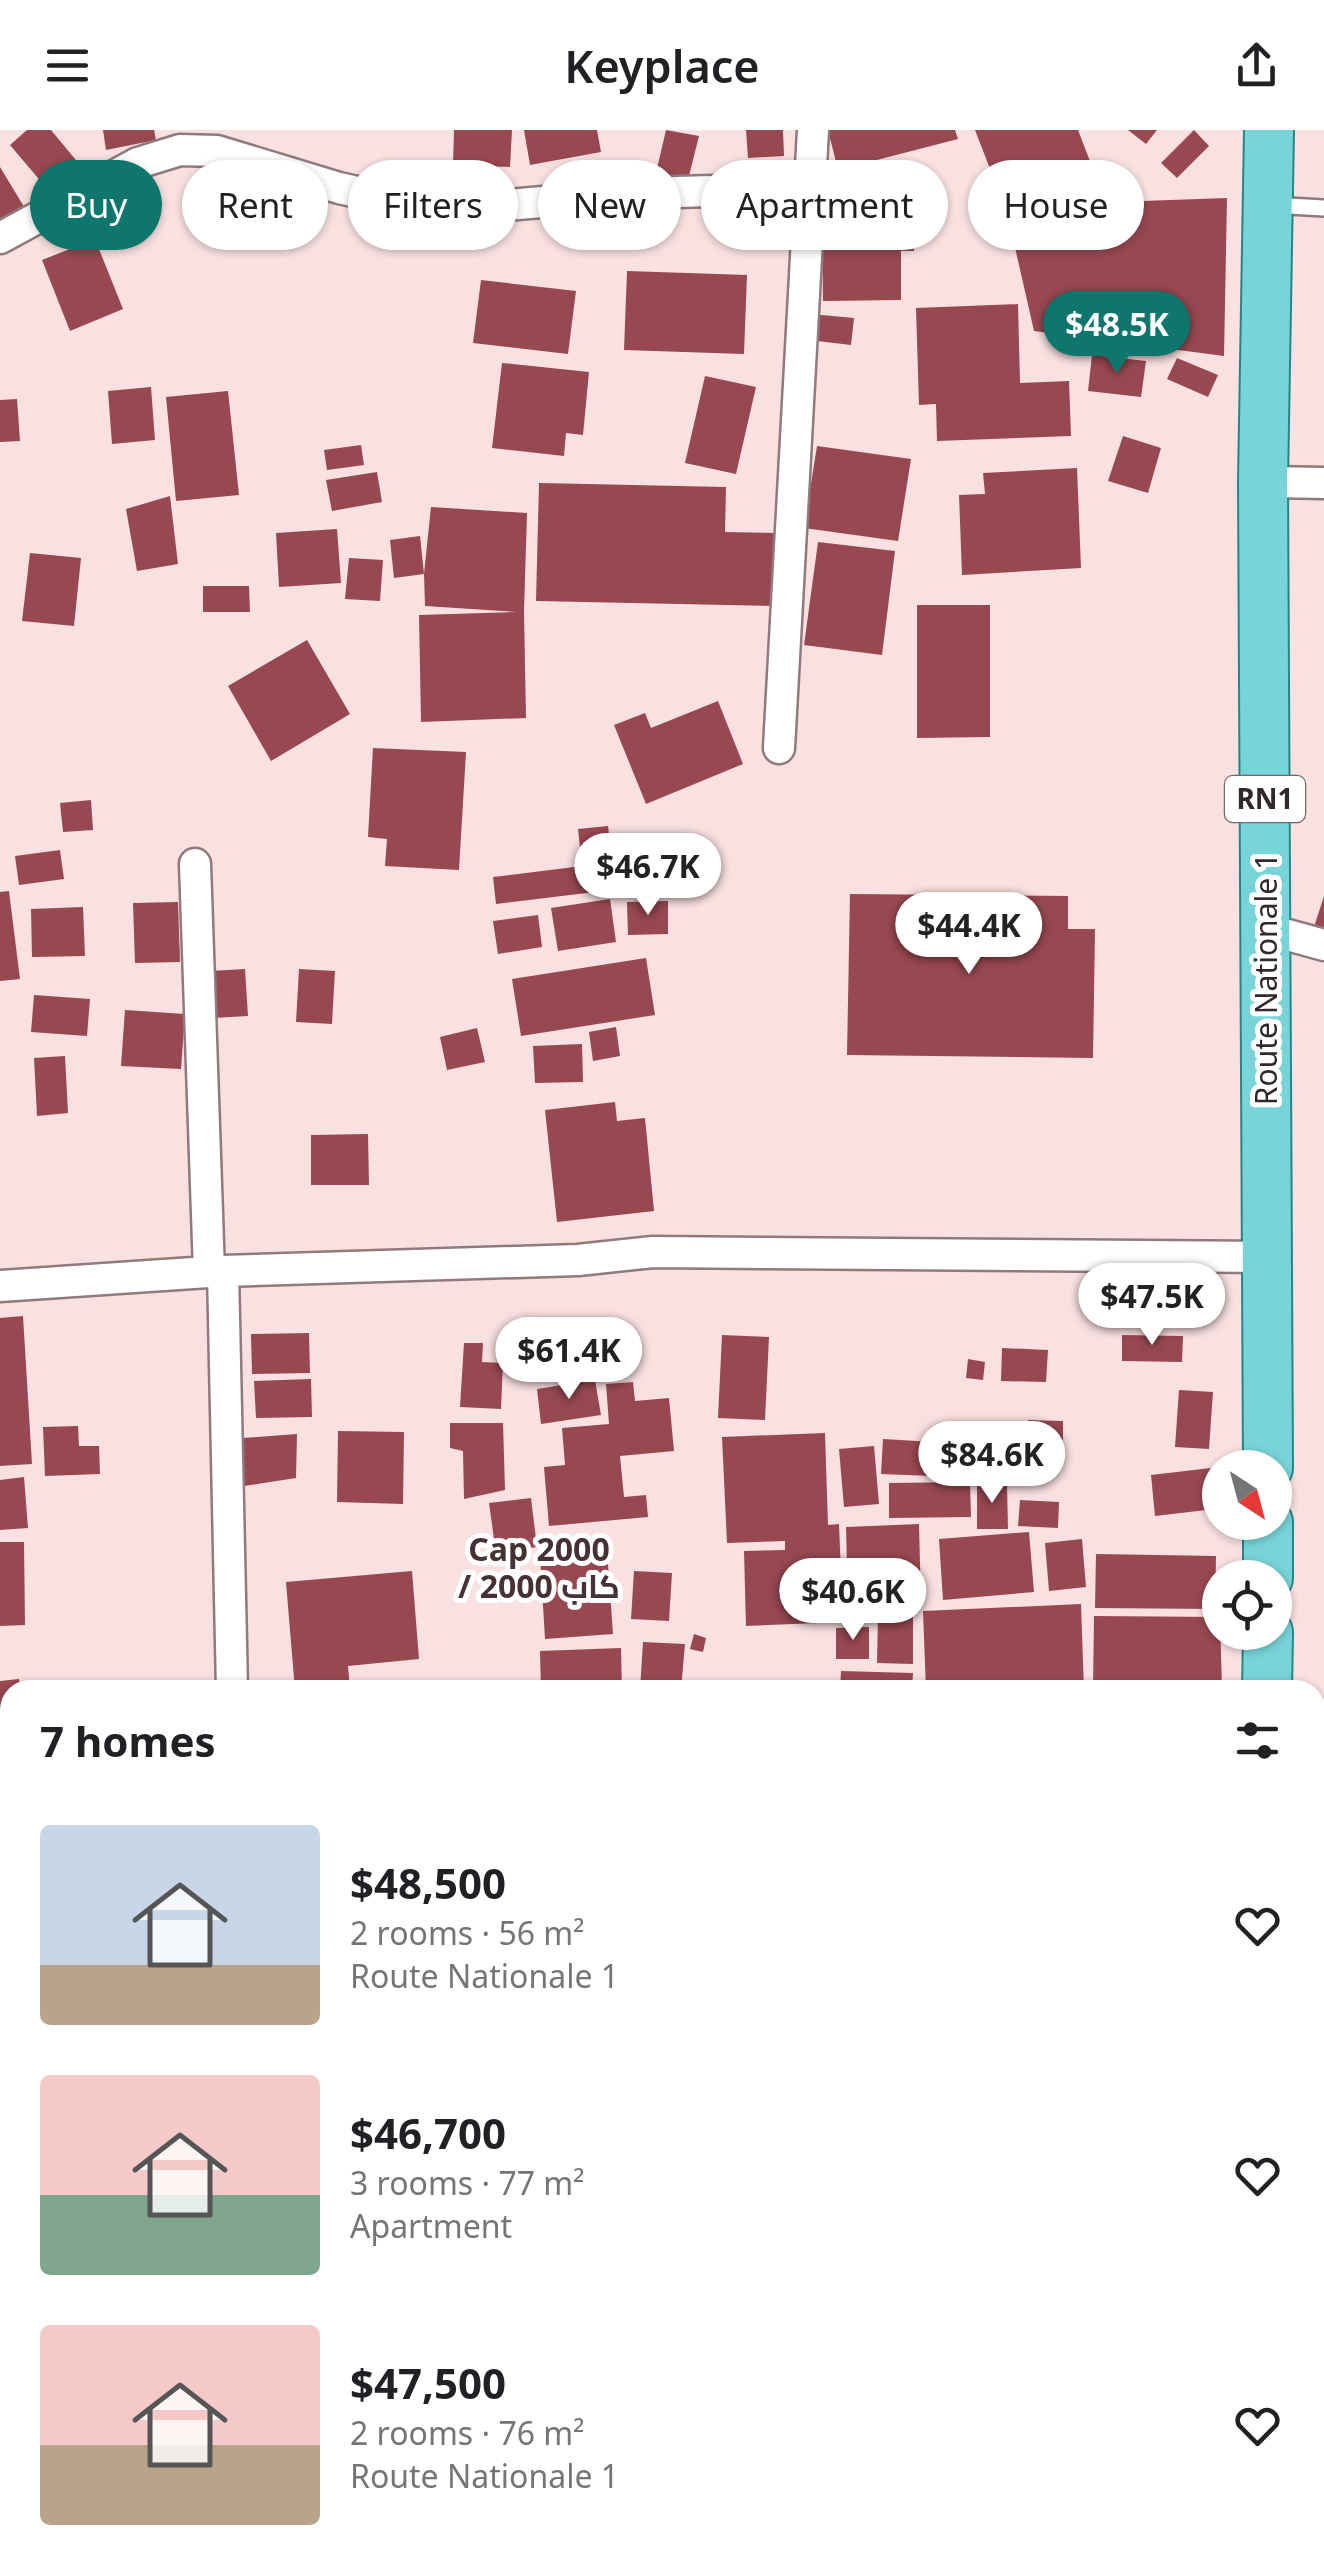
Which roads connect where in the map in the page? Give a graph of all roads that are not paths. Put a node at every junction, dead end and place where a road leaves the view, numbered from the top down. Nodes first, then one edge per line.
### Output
1 (814, 130) edge
2 (1269, 130) edge
3 (812, 160) edge
4 (701, 191) edge
5 (1267, 205) junction
6 (1324, 208) edge
7 (0, 238) edge
8 (807, 250) edge
9 (1263, 482) junction
10 (1324, 484) edge
11 (779, 748) dead end
12 (194, 864) dead end
13 (1266, 929) junction
14 (1324, 945) edge
15 (1269, 1257) junction
16 (216, 1272) junction
17 (0, 1286) edge
18 (1268, 1450) edge
19 (1268, 1650) edge
20 (232, 1680) edge
21 (1268, 1680) edge

1 - 3 street
2 - 5 main road, Route Nationale 1 / RN1
4 - 7 street
5 - 6 lane
5 - 9 main road, Route Nationale 1 / RN1
8 - 11 street
9 - 10 street
9 - 13 main road, Route Nationale 1 / RN1
12 - 16 street
13 - 14 street
13 - 15 main road, Route Nationale 1 / RN1
15 - 16 street
15 - 18 main road, Route Nationale 1 / RN1
16 - 17 street
16 - 20 street
19 - 21 main road

